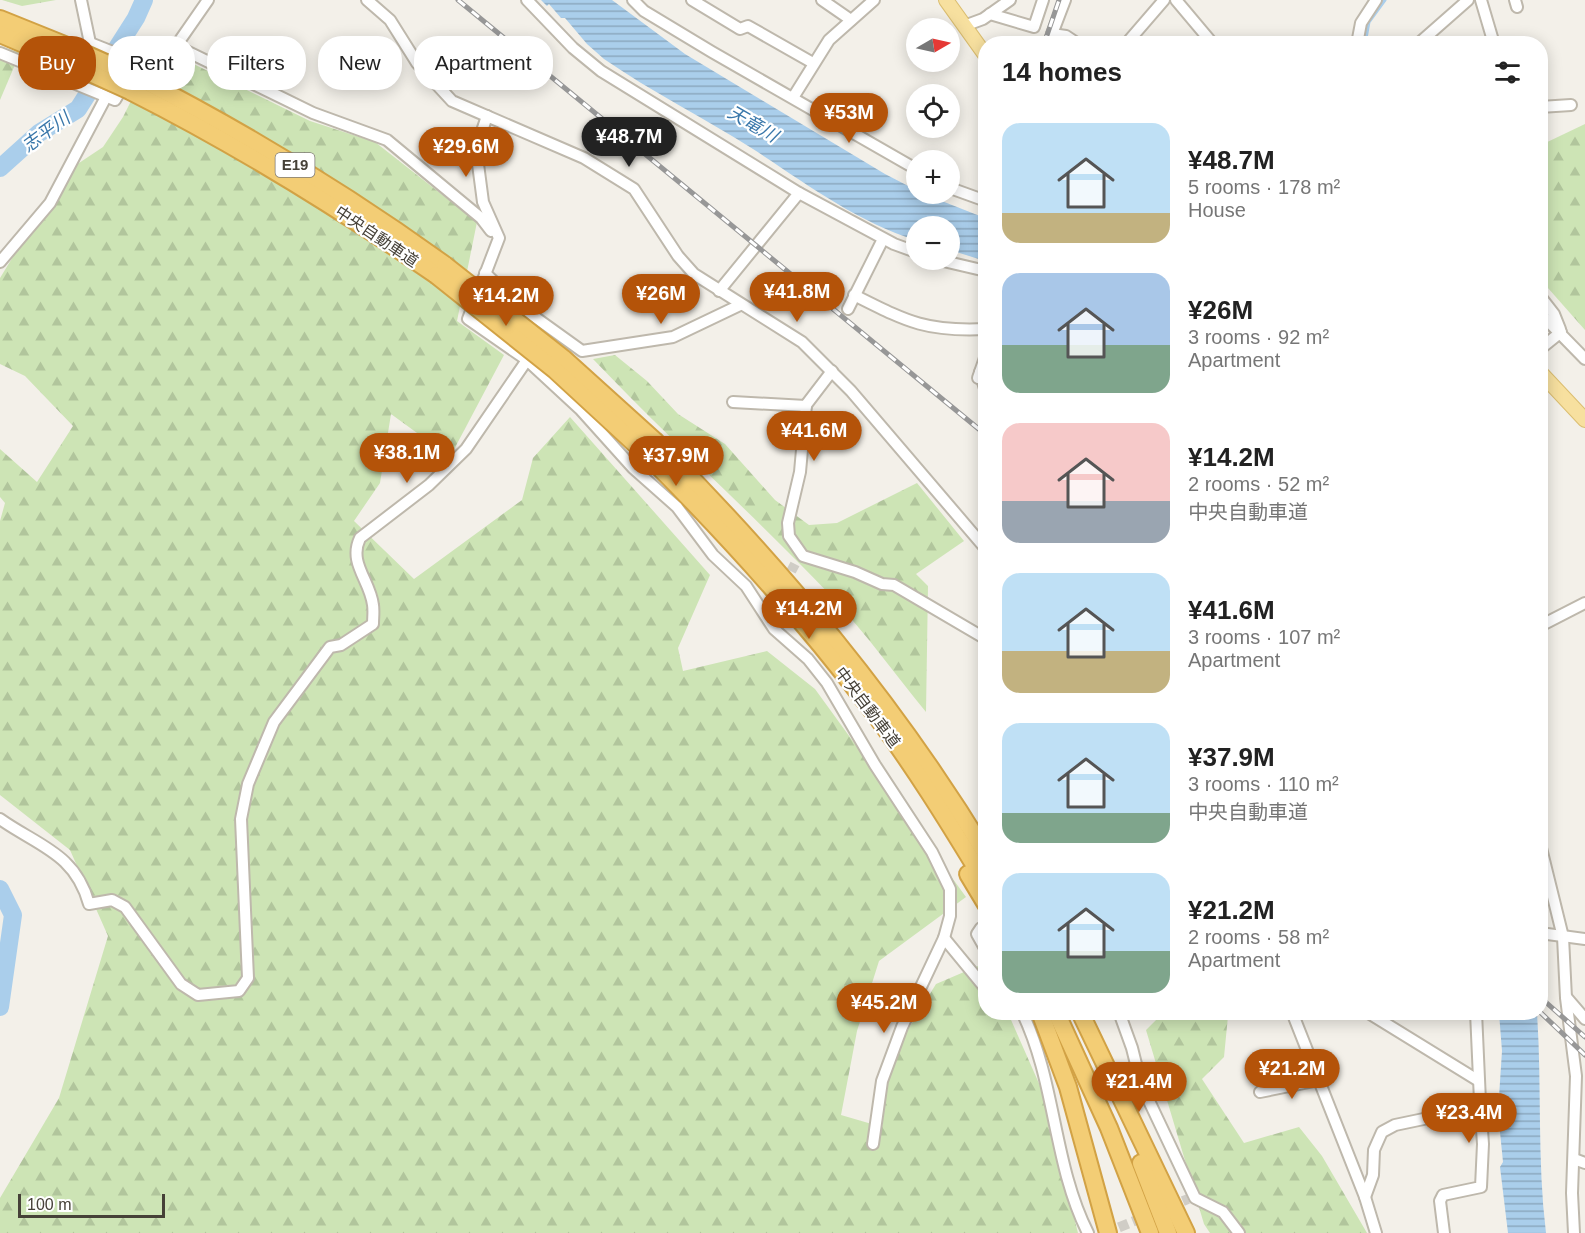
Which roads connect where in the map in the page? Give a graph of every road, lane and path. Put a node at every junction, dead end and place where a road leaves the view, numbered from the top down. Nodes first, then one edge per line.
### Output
1 (81, 0) edge
2 (208, 0) edge
3 (368, 0) edge
4 (527, 0) edge
5 (633, 0) edge
6 (692, 0) edge
7 (822, 0) edge
8 (874, 0) edge
9 (946, 0) edge
10 (1010, 0) edge
11 (1043, 0) edge
12 (1065, 0) edge
13 (1164, 0) edge
14 (1176, 0) edge
15 (1376, 0) edge
16 (1468, 0) edge
17 (1481, 0) edge
18 (990, 14) junction
19 (0, 19) edge
20 (851, 20) junction
21 (964, 26) junction
22 (0, 34) edge
23 (33, 36) edge
24 (89, 36) edge
25 (183, 36) edge
26 (1052, 36) edge
27 (1133, 36) edge
28 (1206, 36) edge
29 (1359, 36) edge
30 (1427, 36) edge
31 (1492, 36) edge
32 (18, 39) edge
33 (978, 45) edge
34 (96, 48) edge
35 (0, 54) edge
36 (195, 55) edge
37 (108, 57) edge
38 (18, 61) edge
39 (813, 63) junction
40 (91, 90) edge
41 (124, 90) edge
42 (154, 90) edge
43 (794, 96) junction
44 (106, 97) junction
45 (1571, 105) dead end
46 (1548, 106) edge
47 (487, 116) junction
48 (906, 163) edge
49 (960, 192) edge
50 (799, 193) junction
51 (978, 198) edge
52 (883, 239) junction
53 (496, 248) junction
54 (906, 248) edge
55 (0, 262) edge
56 (960, 265) edge
57 (978, 269) edge
58 (485, 273) junction
59 (718, 291) junction
60 (854, 295) junction
61 (740, 305) junction
62 (1548, 306) edge
63 (848, 309) dead end
64 (1548, 320) edge
65 (978, 329) edge
66 (1561, 332) junction
67 (1548, 343) edge
68 (1585, 359) edge
69 (527, 360) junction
70 (832, 371) junction
71 (1548, 381) edge
72 (733, 402) dead end
73 (806, 406) junction
74 (1585, 420) edge
75 (651, 448) junction
76 (735, 524) junction
77 (978, 540) edge
78 (1585, 603) edge
79 (1548, 622) edge
80 (978, 634) edge
81 (813, 636) junction
82 (0, 819) edge
83 (978, 829) edge
84 (978, 842) edge
85 (978, 871) edge
86 (1548, 885) edge
87 (978, 891) edge
88 (1548, 934) edge
89 (1558, 936) junction
90 (944, 938) junction
91 (1585, 939) edge
92 (978, 979) edge
93 (1566, 998) junction
94 (1585, 1019) edge
95 (1028, 1020) edge
96 (1030, 1020) edge
97 (1060, 1020) edge
98 (1076, 1020) edge
99 (1084, 1020) edge
100 (1122, 1020) edge
101 (1295, 1020) edge
102 (1380, 1020) edge
103 (1476, 1020) edge
104 (1319, 1080) junction
105 (1479, 1081) junction
106 (1260, 1092) dead end
107 (1480, 1101) junction
108 (873, 1144) dead end
109 (1574, 1159) junction
110 (1585, 1163) edge
111 (1365, 1197) junction
112 (1088, 1233) edge
113 (1108, 1233) edge
114 (1150, 1233) edge
115 (1168, 1233) edge
116 (1186, 1233) edge
117 (1239, 1233) edge
118 (1376, 1233) edge
119 (1444, 1233) edge
120 (1574, 1233) edge

1 - 24 street
2 - 25 street
3 - 47 street
4 - 50 street
5 - 43 street
6 - 39 street
7 - 20 street
8 - 20 street
9 - 21 main road
10 - 18 street
11 - 18 street
12 - 26 street
13 - 27 street
14 - 28 street
15 - 29 street
16 - 30 street
17 - 31 street
18 - 21 street
19 - 23 highway, 中央自動車道 / E19
20 - 39 street
21 - 33 main road
22 - 32 highway, 中央自動車道 / E19
34 - 37 street
35 - 38 street
36 - 53 street
39 - 43 street
40 - 44 street
41 - 44 street
42 - 75 highway, 中央自動車道 / E19, bridge
43 - 48 street
44 - 55 street
45 - 46 street
47 - 53 street
47 - 59 street
49 - 51 street
50 - 52 street
50 - 59 street
52 - 54 street
52 - 60 street
53 - 58 street
56 - 57 street
58 - 61 street
58 - 69 street
59 - 61 street
60 - 63 street
60 - 65 street
61 - 70 street
62 - 66 street
64 - 66 street
66 - 67 street
66 - 68 street
69 - 82 street
69 - 90 street
70 - 73 street
70 - 77 street
71 - 74 main road
72 - 73 street
73 - 80 street
75 - 76 highway, 中央自動車道 / E19
75 - 81 highway, 中央自動車道 / E19
76 - 83 highway
76 - 84 highway, 中央自動車道 / E19
78 - 79 street
81 - 85 highway, 中央自動車道 / E19
81 - 87 highway
86 - 89 street
88 - 89 street
89 - 91 street
89 - 93 street
90 - 92 street
90 - 108 street
93 - 94 street
93 - 109 street
95 - 112 street
96 - 113 highway
97 - 114 highway
98 - 115 highway
99 - 116 highway
100 - 117 street
101 - 104 street
102 - 105 street
103 - 105 street
104 - 106 street
104 - 111 street
105 - 107 street
107 - 111 street
107 - 119 street
109 - 110 street
109 - 120 street
111 - 118 street

